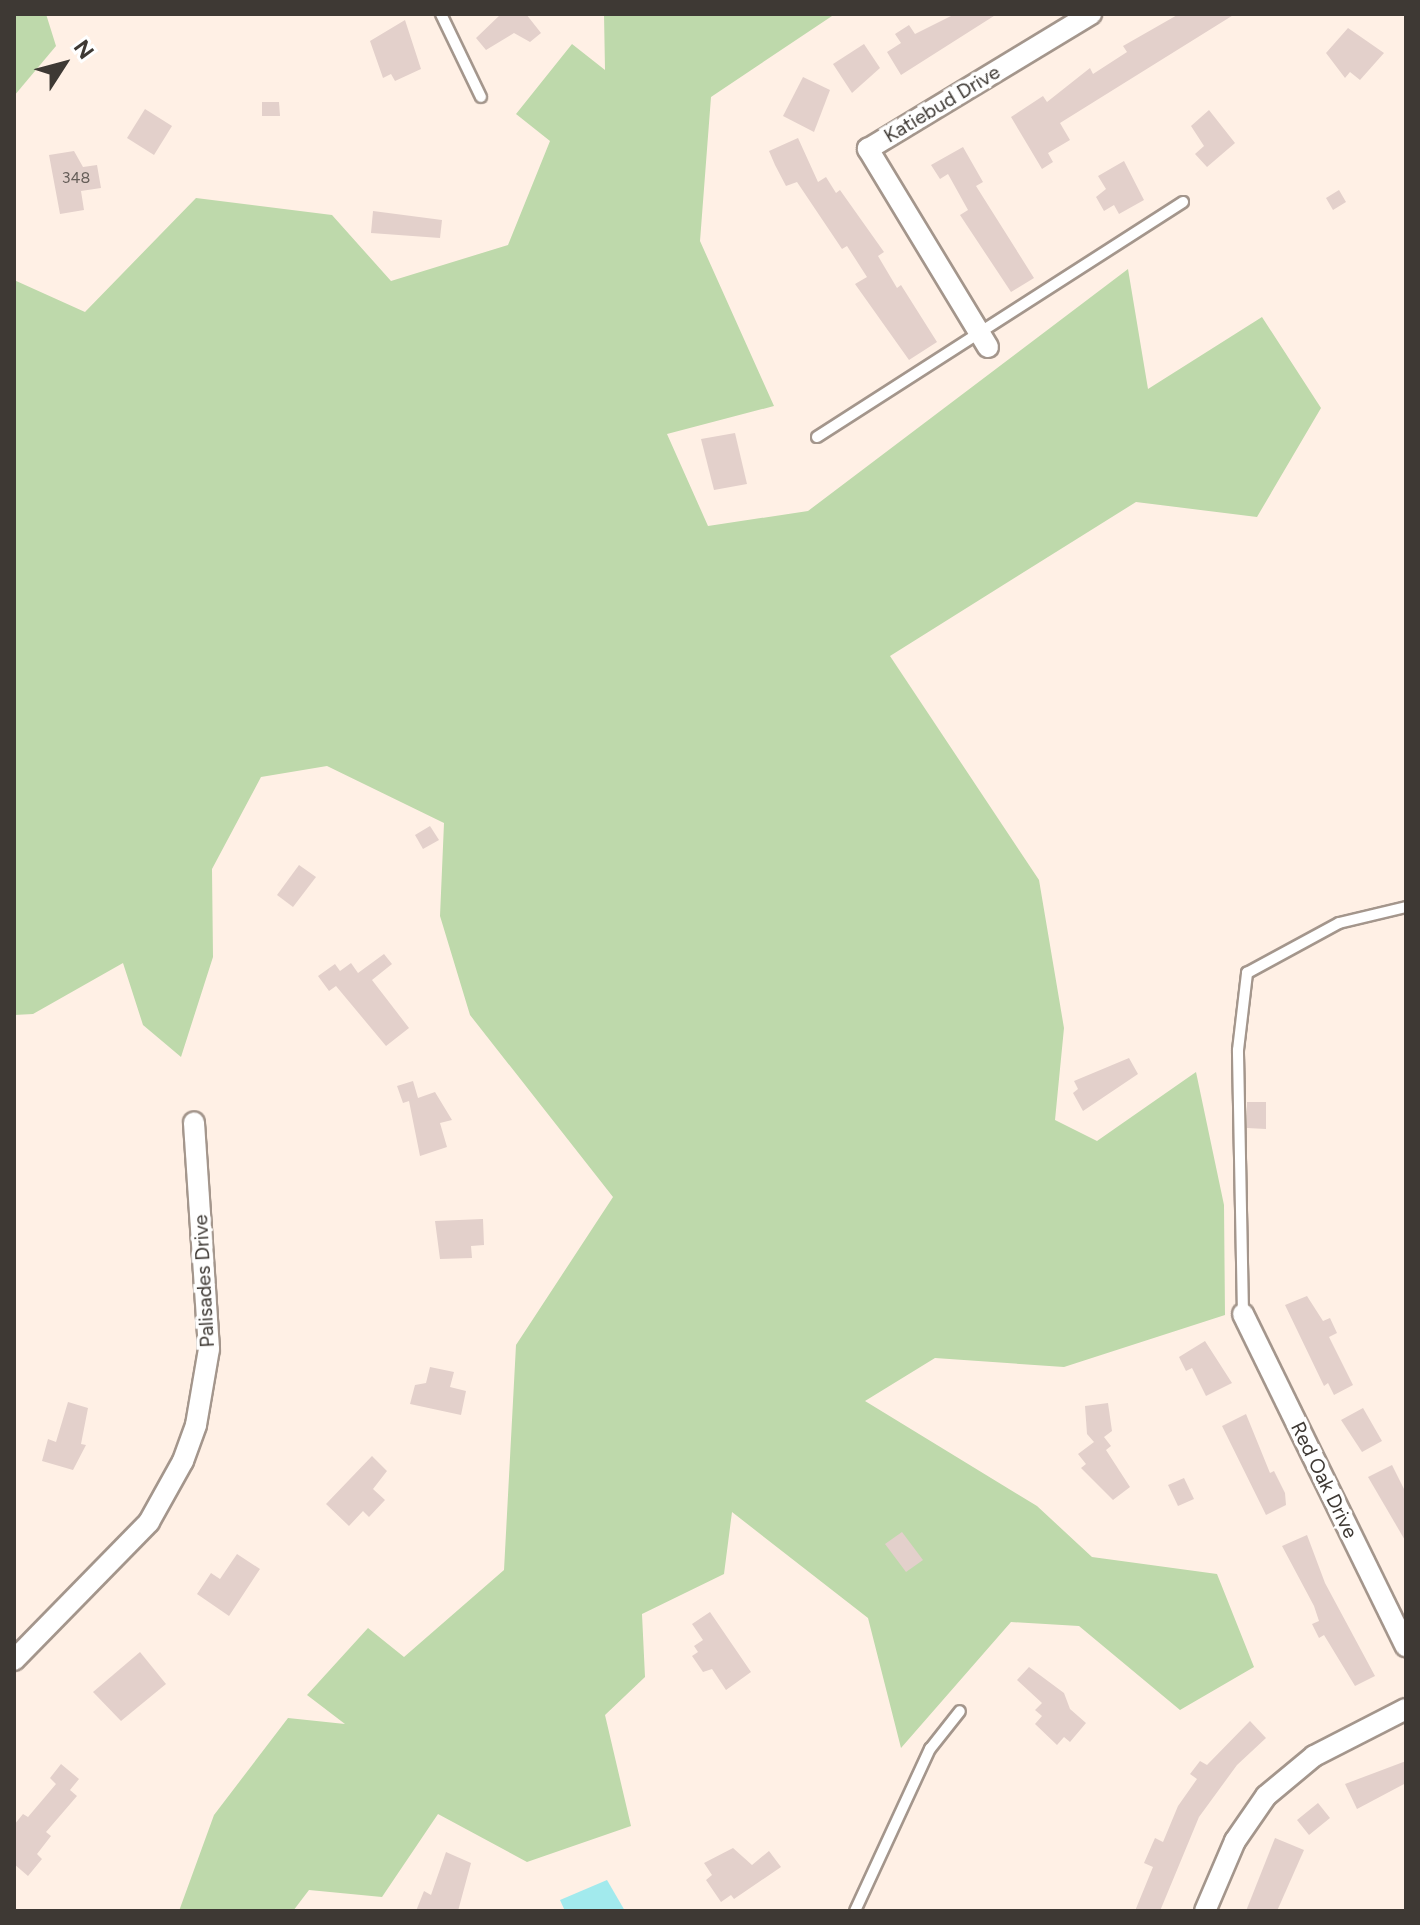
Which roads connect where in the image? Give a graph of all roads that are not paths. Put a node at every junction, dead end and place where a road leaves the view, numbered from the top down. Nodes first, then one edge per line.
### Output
1 (441, 14) edge
2 (1091, 14) edge
3 (481, 97) dead end
4 (1183, 202) dead end
5 (984, 340) junction
6 (817, 437) dead end
7 (1406, 907) edge
8 (194, 1122) dead end
9 (1243, 1314) joint
10 (1406, 1646) edge
11 (14, 1660) edge
12 (1406, 1709) edge
13 (960, 1711) dead end
14 (855, 1911) edge
15 (1205, 1911) edge

1 - 3 lane
2 - 5 street, Katiebud Drive
4 - 5 lane
5 - 6 lane
7 - 9 lane
8 - 11 street, Palisades Drive
9 - 10 street, Red Oak Drive
12 - 15 street
13 - 14 lane

